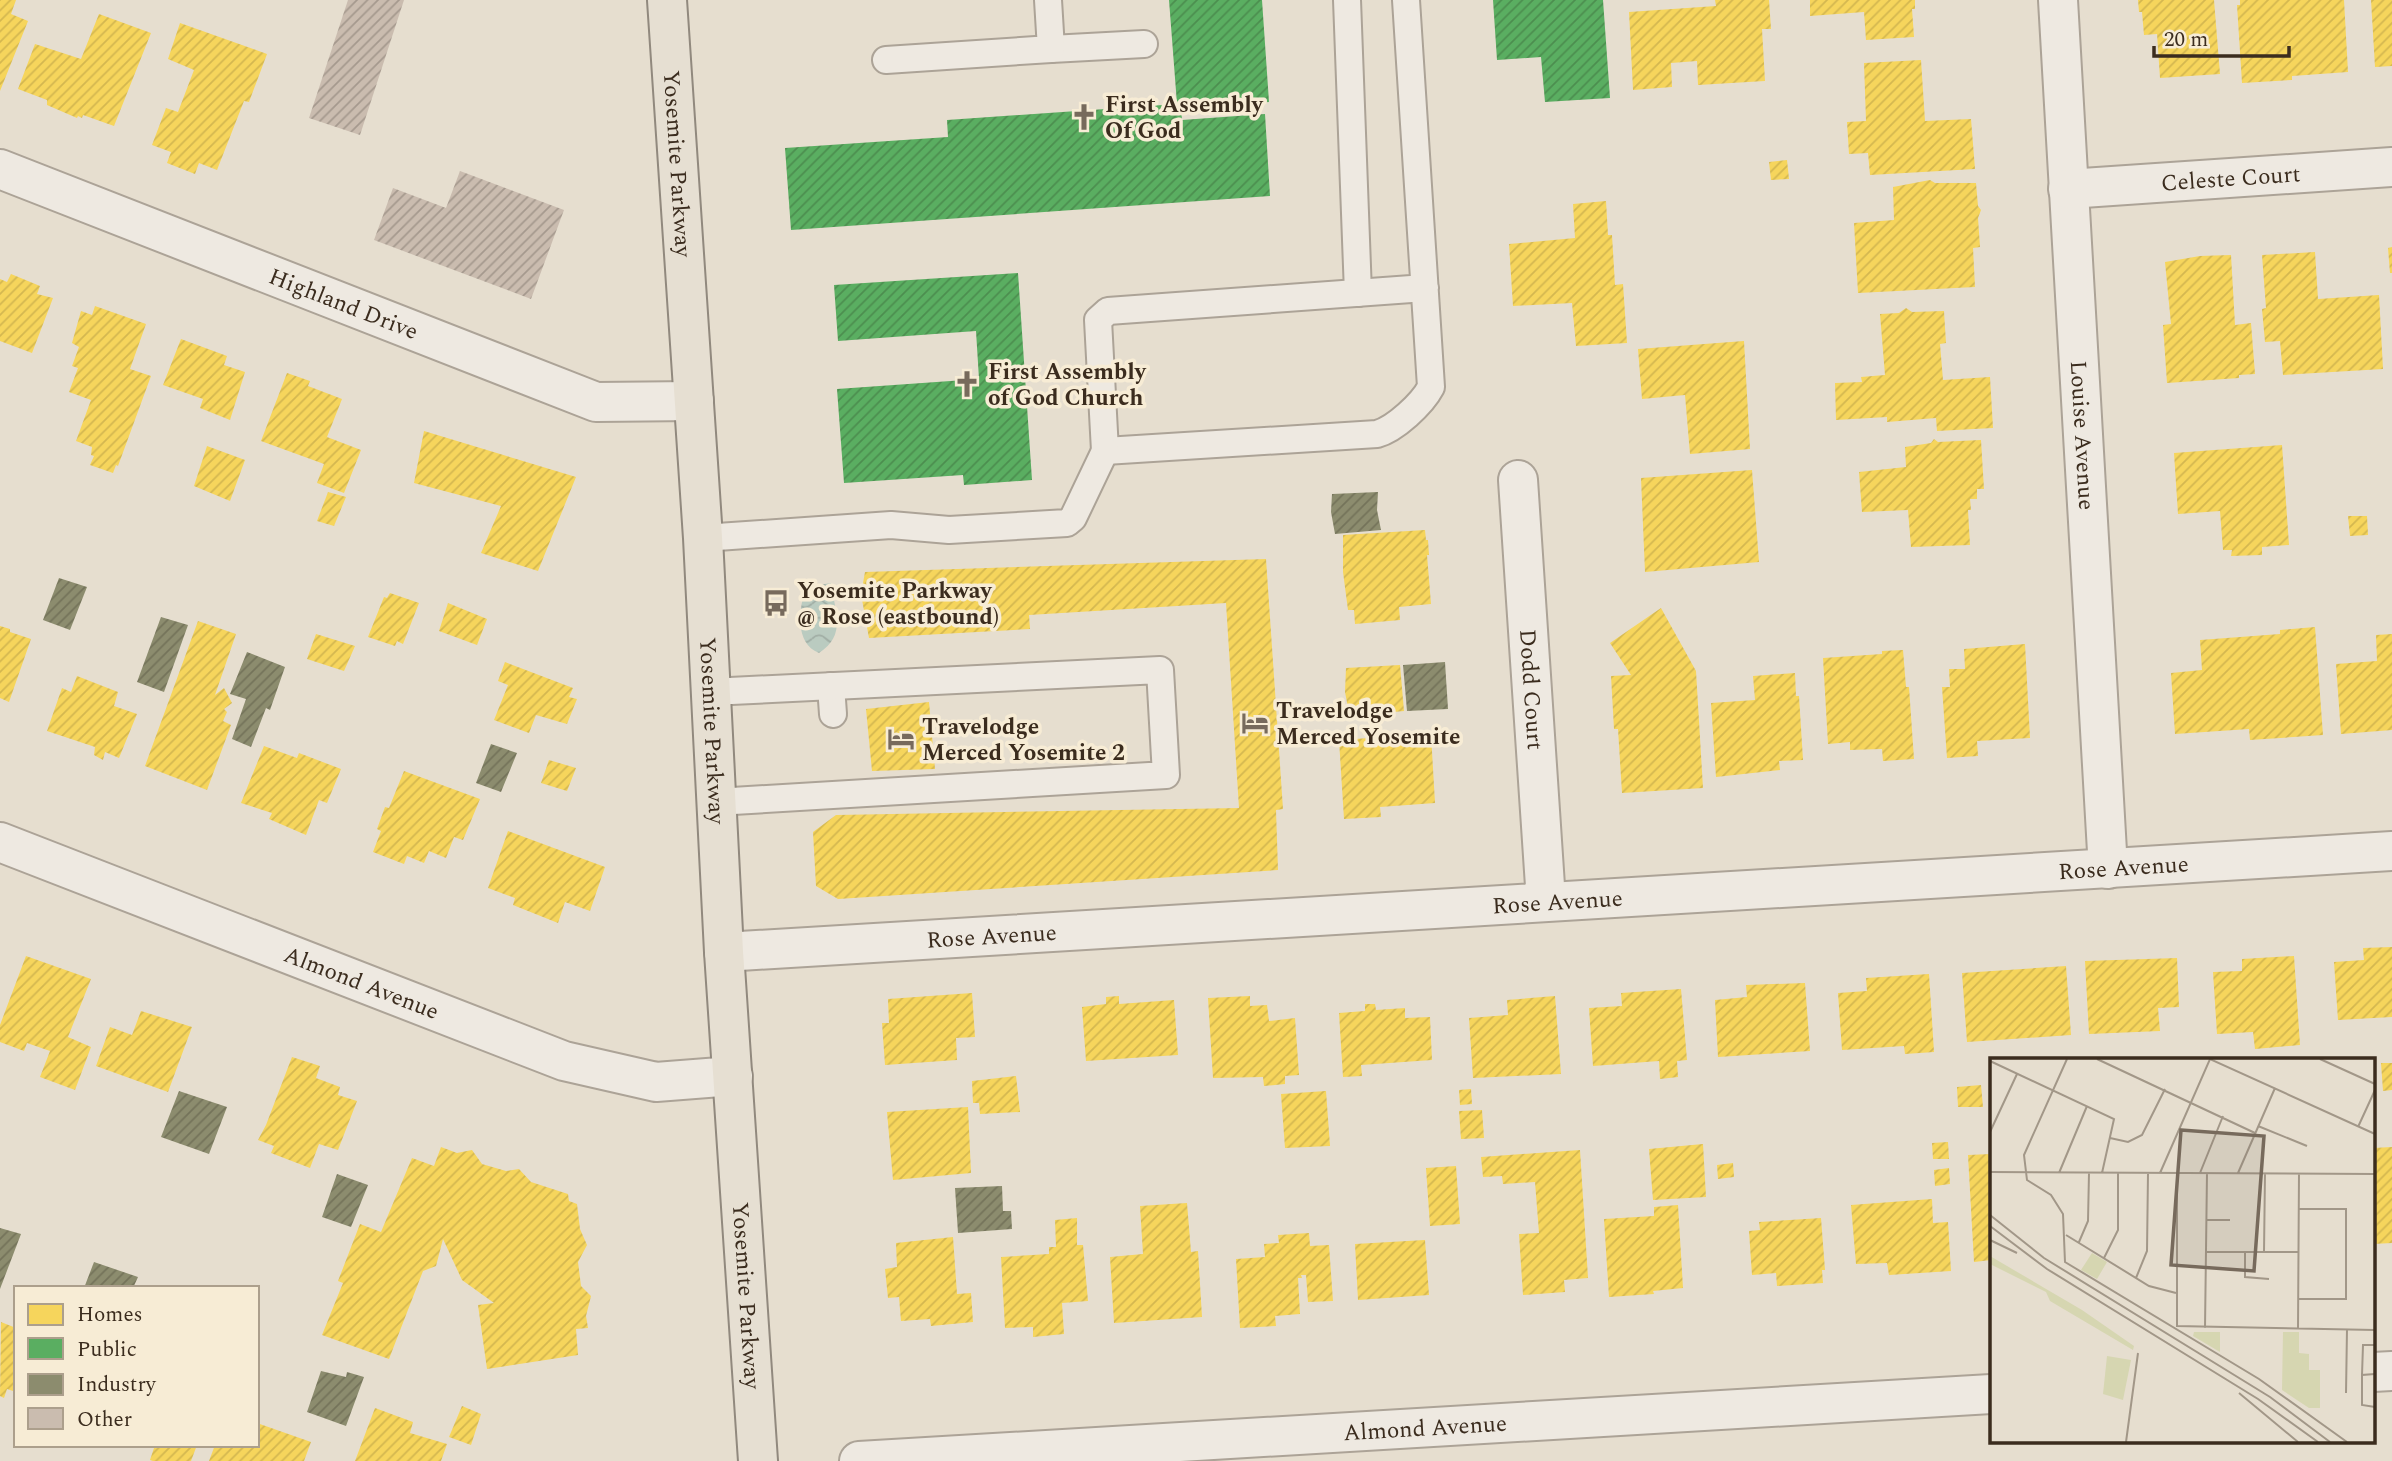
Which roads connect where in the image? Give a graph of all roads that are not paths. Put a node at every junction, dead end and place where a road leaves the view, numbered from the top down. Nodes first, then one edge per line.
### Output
1 (667, 0) edge
2 (1048, 0) edge
3 (1347, 0) edge
4 (1406, 0) edge
5 (2058, 0) edge
6 (1144, 44) dead end
7 (1051, 49) junction
8 (886, 60) dead end
9 (2392, 167) edge
10 (0, 169) edge
11 (2068, 189) junction
12 (1425, 288) junction
13 (1359, 293) junction
14 (694, 401) junction
15 (1105, 451) junction
16 (1518, 480) dead end
17 (702, 538) junction
18 (831, 685) junction
19 (710, 692) junction
20 (833, 714) dead end
21 (716, 802) junction
22 (0, 842) edge
23 (2392, 851) edge
24 (2108, 869) junction
25 (1546, 901) junction
26 (724, 952) junction
27 (733, 1076) junction
28 (2392, 1371) edge
29 (2374, 1372) edge
30 (1990, 1394) edge
31 (758, 1461) edge
32 (859, 1461) edge

1 - 14 main road, Yosemite Parkway
2 - 7 lane
3 - 13 lane
4 - 12 lane
5 - 11 street, Louise Avenue
6 - 7 lane
7 - 8 lane
9 - 11 street, Celeste Court
10 - 14 street, Highland Drive
11 - 24 street, Louise Avenue
12 - 13 lane
12 - 15 lane
13 - 15 lane
14 - 17 main road, Yosemite Parkway
15 - 17 lane
16 - 25 street, Dodd Court
17 - 19 main road, Yosemite Parkway
18 - 19 lane
18 - 20 lane
18 - 21 lane
19 - 21 main road, Yosemite Parkway
21 - 26 main road, Yosemite Parkway
22 - 27 street, Almond Avenue
23 - 24 street, Rose Avenue
24 - 25 street, Rose Avenue
25 - 26 street, Rose Avenue
26 - 27 main road, Yosemite Parkway
27 - 31 main road, Yosemite Parkway
28 - 29 street
30 - 32 street, Almond Avenue

